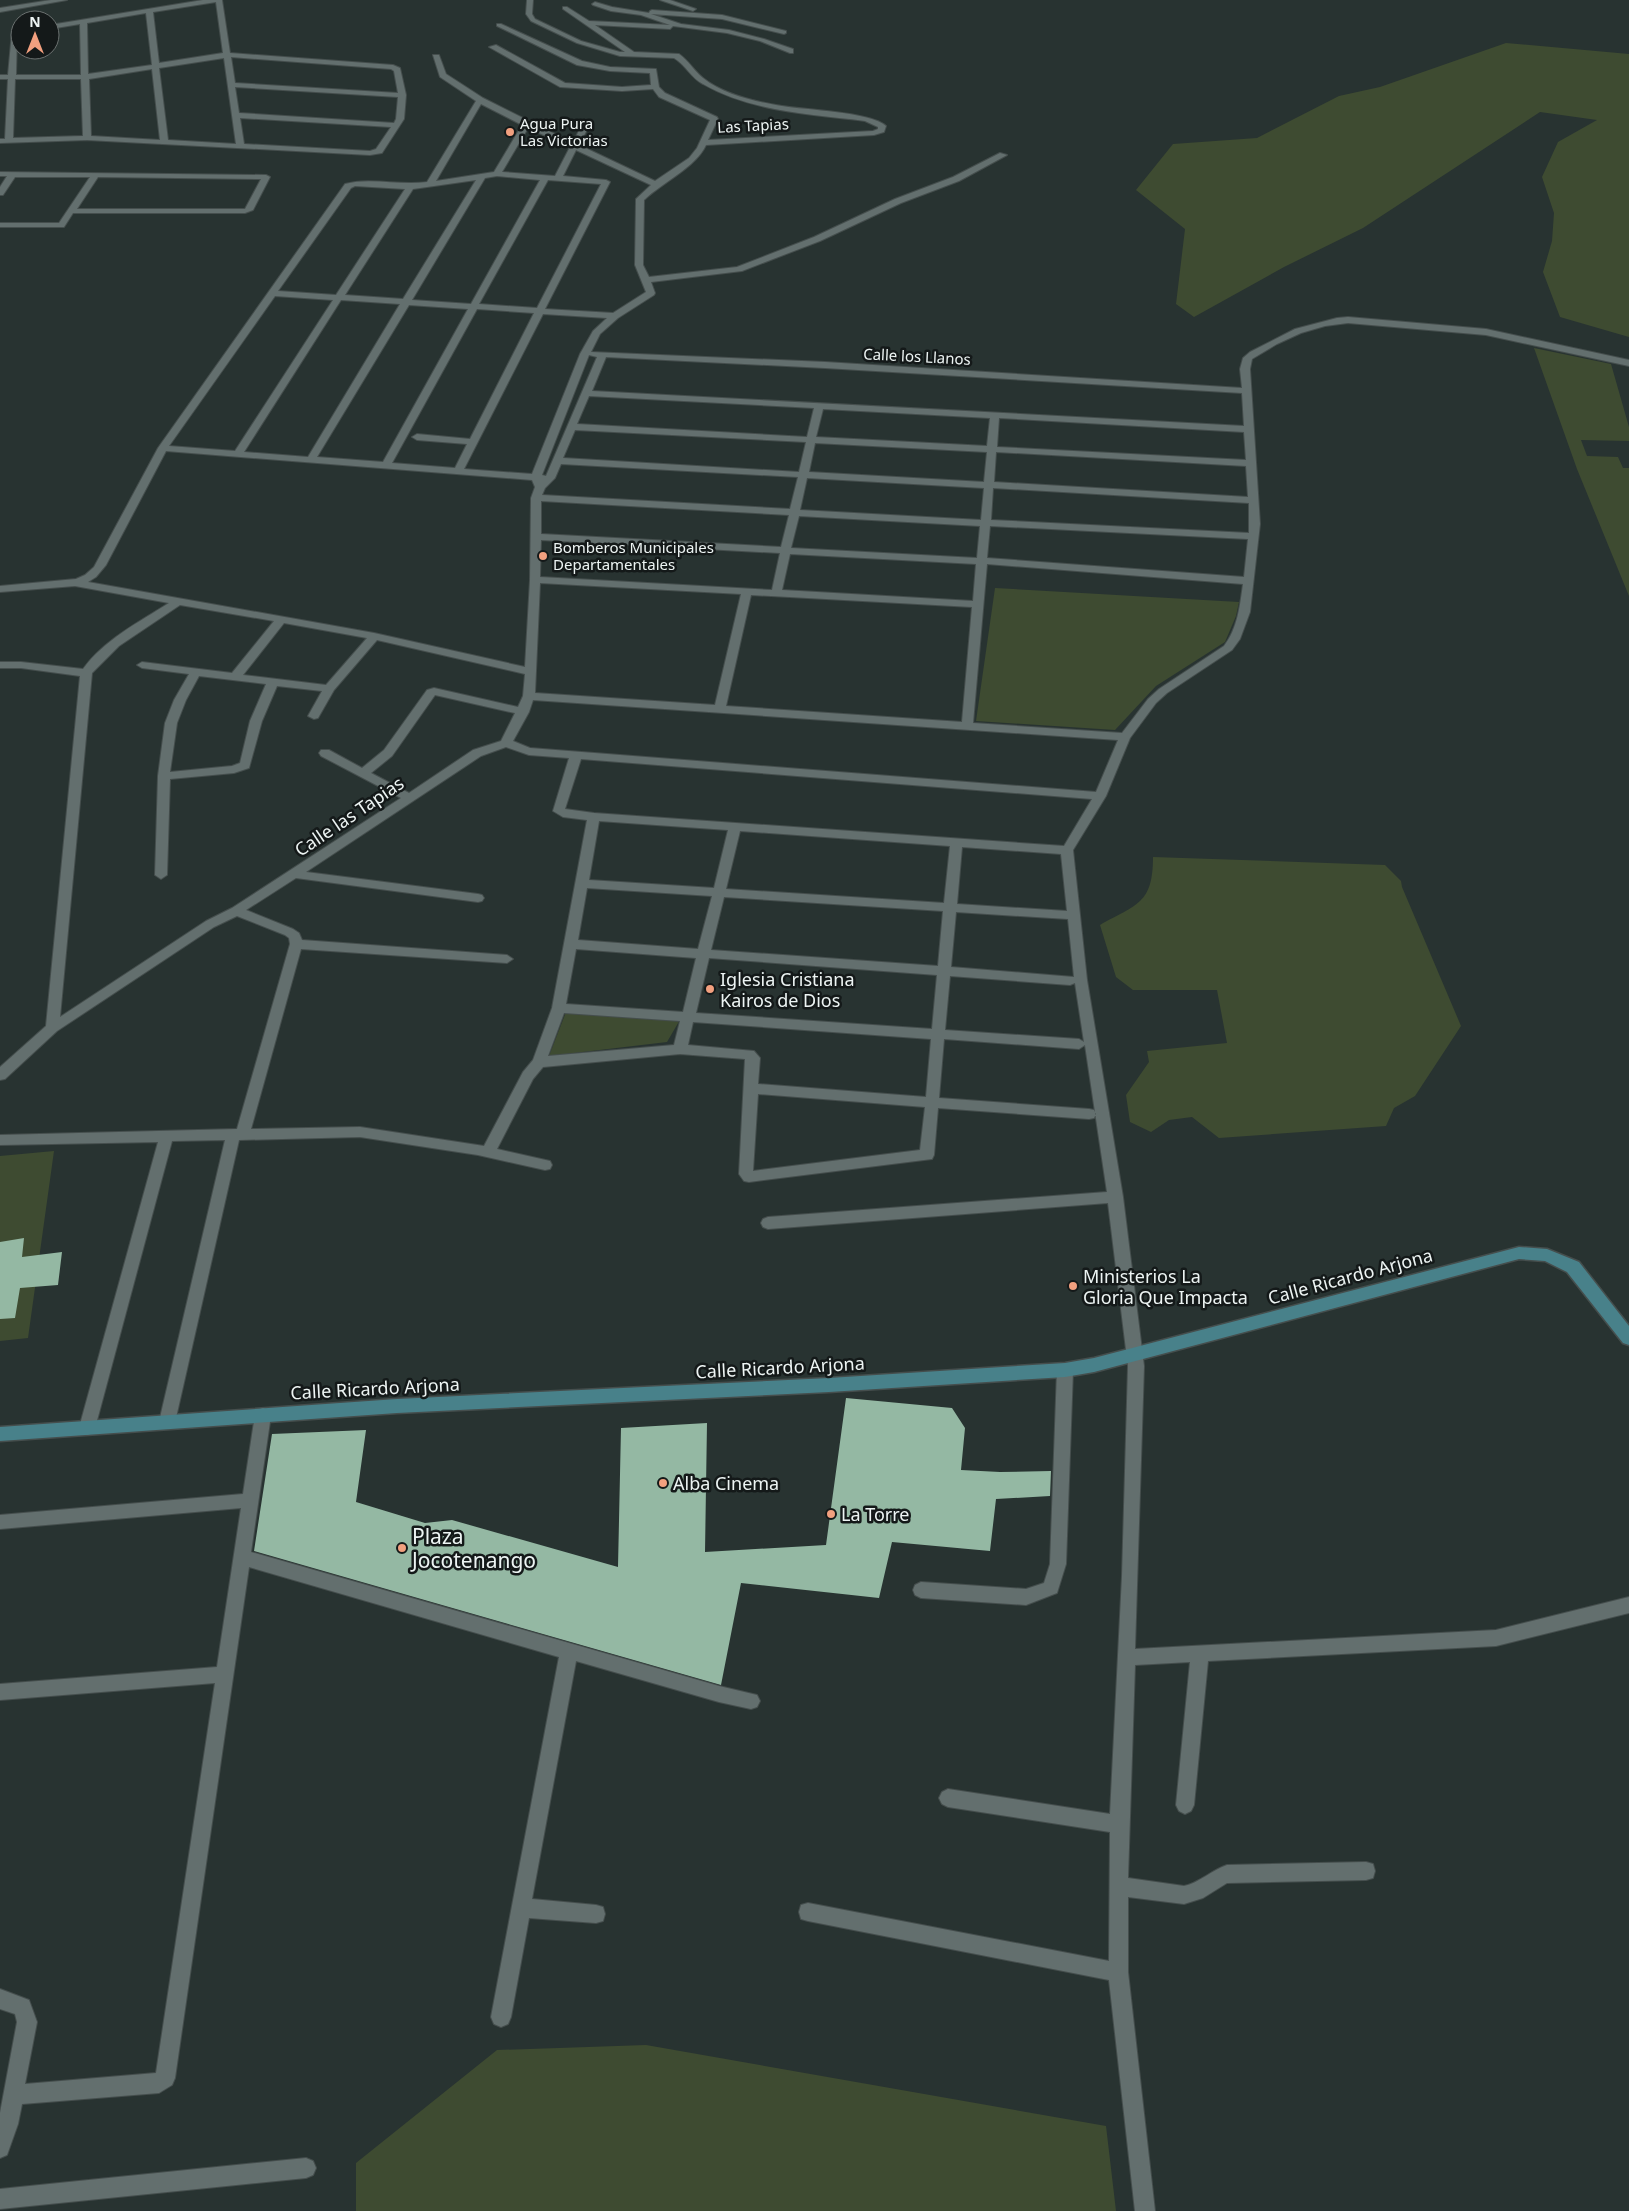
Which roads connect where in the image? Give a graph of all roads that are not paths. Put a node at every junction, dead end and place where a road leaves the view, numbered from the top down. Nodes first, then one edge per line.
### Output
1 (64, 0) edge
2 (217, 0) edge
3 (530, 0) edge
4 (663, 0) edge
5 (595, 4) dead end
6 (565, 8) dead end
7 (0, 10) edge
8 (149, 11) junction
9 (642, 13) junction
10 (706, 15) junction
11 (83, 22) junction
12 (589, 23) junction
13 (60, 25) edge
14 (499, 25) dead end
15 (680, 26) junction
16 (784, 32) dead end
17 (493, 47) dead end
18 (790, 51) dead end
19 (634, 54) junction
20 (227, 55) junction
21 (436, 57) dead end
22 (12, 60) edge
23 (156, 67) junction
24 (0, 77) edge
25 (11, 77) junction
26 (85, 77) junction
27 (231, 84) junction
28 (655, 87) junction
29 (402, 95) junction
30 (480, 100) junction
31 (235, 115) junction
32 (587, 122) dead end
33 (526, 124) junction
34 (396, 125) junction
35 (88, 138) junction
36 (0, 140) edge
37 (9, 140) junction
38 (164, 142) junction
39 (703, 143) junction
40 (573, 145) junction
41 (240, 146) junction
42 (1003, 155) dead end
43 (0, 174) edge
44 (13, 174) junction
45 (497, 174) junction
46 (96, 175) junction
47 (482, 176) junction
48 (545, 178) junction
49 (558, 178) junction
50 (430, 184) junction
51 (656, 184) junction
52 (410, 187) junction
53 (0, 193) edge
54 (73, 211) junction
55 (0, 225) edge
56 (647, 280) junction
57 (272, 293) junction
58 (339, 297) junction
59 (406, 301) junction
60 (473, 306) junction
61 (539, 311) junction
62 (615, 316) junction
63 (585, 354) junction
64 (602, 355) junction
65 (1629, 363) edge
66 (1247, 391) junction
67 (586, 393) junction
68 (819, 406) junction
69 (995, 415) junction
70 (572, 427) junction
71 (1248, 429) junction
72 (417, 437) dead end
73 (811, 439) junction
74 (473, 442) junction
75 (163, 448) junction
76 (991, 449) junction
77 (238, 454) junction
78 (312, 460) junction
79 (557, 461) junction
80 (1252, 463) junction
81 (386, 466) junction
82 (458, 471) junction
83 (803, 474) junction
84 (988, 485) junction
85 (537, 487) junction
86 (1255, 500) junction
87 (795, 512) junction
88 (984, 523) junction
89 (1254, 536) junction
90 (534, 537) junction
91 (788, 550) junction
92 (982, 561) junction
93 (535, 580) junction
94 (1250, 581) junction
95 (73, 583) junction
96 (0, 589) edge
97 (747, 592) junction
98 (776, 593) junction
99 (178, 601) junction
100 (977, 604) junction
101 (282, 619) junction
102 (374, 636) junction
103 (0, 665) edge
104 (142, 665) dead end
105 (196, 672) junction
106 (531, 672) junction
107 (86, 673) junction
108 (235, 677) junction
109 (273, 682) junction
110 (329, 689) junction
111 (529, 696) junction
112 (720, 709) junction
113 (523, 712) junction
114 (314, 716) dead end
115 (967, 726) junction
116 (1125, 737) junction
117 (506, 743) junction
118 (325, 753) dead end
119 (576, 755) junction
120 (362, 773) junction
121 (164, 776) junction
122 (1100, 796) junction
123 (410, 798) junction
124 (594, 817) junction
125 (735, 827) junction
126 (956, 844) junction
127 (1067, 850) junction
128 (294, 874) junction
129 (161, 875) dead end
130 (582, 884) junction
131 (719, 892) junction
132 (478, 898) dead end
133 (950, 908) junction
134 (236, 911) junction
135 (1066, 915) dead end
136 (296, 944) junction
137 (570, 944) junction
138 (703, 954) junction
139 (507, 959) dead end
140 (945, 971) junction
141 (1070, 980) dead end
142 (558, 1008) junction
143 (687, 1017) junction
144 (52, 1028) junction
145 (938, 1034) junction
146 (1080, 1044) dead end
147 (680, 1049) junction
148 (539, 1062) junction
149 (0, 1075) edge
150 (752, 1090) junction
151 (933, 1103) junction
152 (1090, 1114) dead end
153 (238, 1134) junction
154 (167, 1135) junction
155 (0, 1140) edge
156 (488, 1152) junction
157 (545, 1165) dead end
158 (1116, 1197) junction
159 (768, 1223) dead end
160 (1629, 1338) edge
161 (1135, 1353) junction
162 (1065, 1370) junction
163 (263, 1415) junction
164 (167, 1422) junction
165 (88, 1428) junction
166 (0, 1434) edge
167 (251, 1500) junction
168 (0, 1522) edge
169 (243, 1556) junction
170 (921, 1590) dead end
171 (1629, 1605) edge
172 (569, 1651) junction
173 (1200, 1652) junction
174 (1127, 1656) junction
175 (226, 1674) junction
176 (0, 1692) edge
177 (751, 1701) dead end
178 (948, 1798) dead end
179 (1185, 1805) dead end
180 (1119, 1824) junction
181 (1366, 1871) dead end
182 (1119, 1886) junction
183 (522, 1908) junction
184 (808, 1912) dead end
185 (596, 1914) dead end
186 (1118, 1972) junction
187 (0, 1999) edge
188 (502, 2017) dead end
189 (14, 2095) junction
190 (4, 2124) edge
191 (0, 2148) edge
192 (306, 2168) dead end
193 (0, 2199) edge
194 (1146, 2211) edge

1 - 7 street
2 - 8 street
2 - 20 street
3 - 19 street, Las Tapias
4 - 10 street
5 - 9 street
6 - 12 street
8 - 11 street
8 - 23 street
9 - 10 street
9 - 15 street
10 - 16 street
11 - 13 street
11 - 26 street
12 - 15 street
12 - 19 street
14 - 28 street
15 - 18 street
17 - 28 street
19 - 39 street, Las Tapias
20 - 23 street
20 - 27 street
20 - 29 street
21 - 30 street
22 - 25 street
23 - 26 street
23 - 38 street
24 - 25 street
25 - 26 street
25 - 37 street
26 - 35 street
27 - 29 street
27 - 31 street
28 - 39 street
29 - 34 street
30 - 33 street
30 - 50 street
31 - 34 street
31 - 41 street
32 - 40 street
33 - 40 street
33 - 45 street
34 - 41 street
35 - 37 street
35 - 38 street
36 - 37 street
38 - 41 street
39 - 51 street, Las Tapias
40 - 49 street
40 - 51 street
42 - 56 street
43 - 44 street
44 - 46 street
44 - 53 street
45 - 47 street
45 - 48 street
46 - 54 street
46 - 54 street
47 - 50 street
47 - 59 street
48 - 49 street
48 - 60 street
49 - 61 street
50 - 52 street
51 - 56 street, Las Tapias
52 - 57 street
52 - 58 street
54 - 55 street
56 - 62 street
57 - 58 street
57 - 75 street
58 - 59 street
58 - 77 street
59 - 60 street
59 - 78 street
60 - 61 street
60 - 81 street
61 - 62 street
61 - 74 street
62 - 63 street
63 - 64 street, Calle los Llanos
63 - 85 street
64 - 66 street, Calle los Llanos
64 - 67 street
65 - 66 street
66 - 71 street
67 - 68 street
67 - 70 street
68 - 69 street
68 - 73 street
69 - 71 street
69 - 76 street
70 - 73 street
70 - 79 street
71 - 80 street
72 - 74 street
73 - 76 street
73 - 83 street
74 - 82 street
75 - 77 street
75 - 95 street
76 - 80 street
76 - 84 street
77 - 78 street
78 - 81 street
79 - 83 street
79 - 85 street
80 - 86 street
81 - 82 street
82 - 85 street
83 - 84 street
83 - 87 street
84 - 86 street
84 - 88 street
85 - 87 street
85 - 90 street
86 - 89 street
87 - 88 street
87 - 91 street
88 - 89 street
88 - 92 street
89 - 94 street
90 - 91 street
90 - 93 street
91 - 92 street
91 - 98 street
92 - 94 street
92 - 100 street
93 - 97 street
93 - 106 street
94 - 116 street
95 - 96 street
95 - 99 street
97 - 98 street
97 - 112 street
98 - 100 street
99 - 101 street
99 - 107 street
100 - 115 street
101 - 102 street
101 - 108 street
102 - 106 street
102 - 110 street
103 - 107 street
104 - 105 street
105 - 108 street
105 - 121 street
106 - 111 street
107 - 144 street
108 - 109 street
109 - 110 street
109 - 121 street
110 - 114 street
111 - 112 street
111 - 113 street
112 - 115 street
113 - 117 street
113 - 120 street
115 - 116 street
116 - 122 street
117 - 119 street
117 - 123 street, Calle las Tapias
118 - 120 street
119 - 122 street
119 - 124 street
120 - 123 street
121 - 129 street
122 - 127 street
123 - 128 street, Calle las Tapias
124 - 125 street
124 - 130 street
125 - 126 street
125 - 131 street
126 - 127 street
126 - 133 street
127 - 158 street
128 - 132 street
128 - 134 street, Calle las Tapias
130 - 131 street
130 - 137 street
131 - 133 street
131 - 138 street
133 - 135 street
133 - 140 street
134 - 136 street
134 - 144 street, Calle las Tapias
136 - 139 street
136 - 153 street
137 - 138 street
137 - 142 street
138 - 140 street
138 - 143 street
140 - 141 street
140 - 145 street
142 - 143 street
142 - 148 street
143 - 145 street
143 - 147 street
144 - 149 street, Calle las Tapias
145 - 146 street
145 - 151 street
147 - 148 street
147 - 150 street
148 - 156 street
150 - 151 street
150 - 151 street
151 - 152 street
153 - 154 street
153 - 156 street
153 - 164 street
154 - 155 street
154 - 165 street
156 - 157 street
158 - 159 street
158 - 161 street
160 - 161 street, Calle Ricardo Arjona
161 - 162 street, Calle Ricardo Arjona
161 - 174 street
162 - 163 street, Calle Ricardo Arjona
162 - 170 street
163 - 164 street, Calle Ricardo Arjona
163 - 167 street
164 - 165 street, Calle Ricardo Arjona
165 - 166 street, Calle Ricardo Arjona
167 - 168 street
167 - 169 street
169 - 172 street
169 - 175 street
171 - 173 street
172 - 177 street
172 - 183 street
173 - 174 street
173 - 179 street
174 - 180 street
175 - 176 street
175 - 189 street
178 - 180 street
180 - 182 street
181 - 182 street
182 - 186 street
183 - 185 street
183 - 188 street
184 - 186 street
186 - 194 street
187 - 189 street
189 - 190 street
190 - 191 street
192 - 193 street

